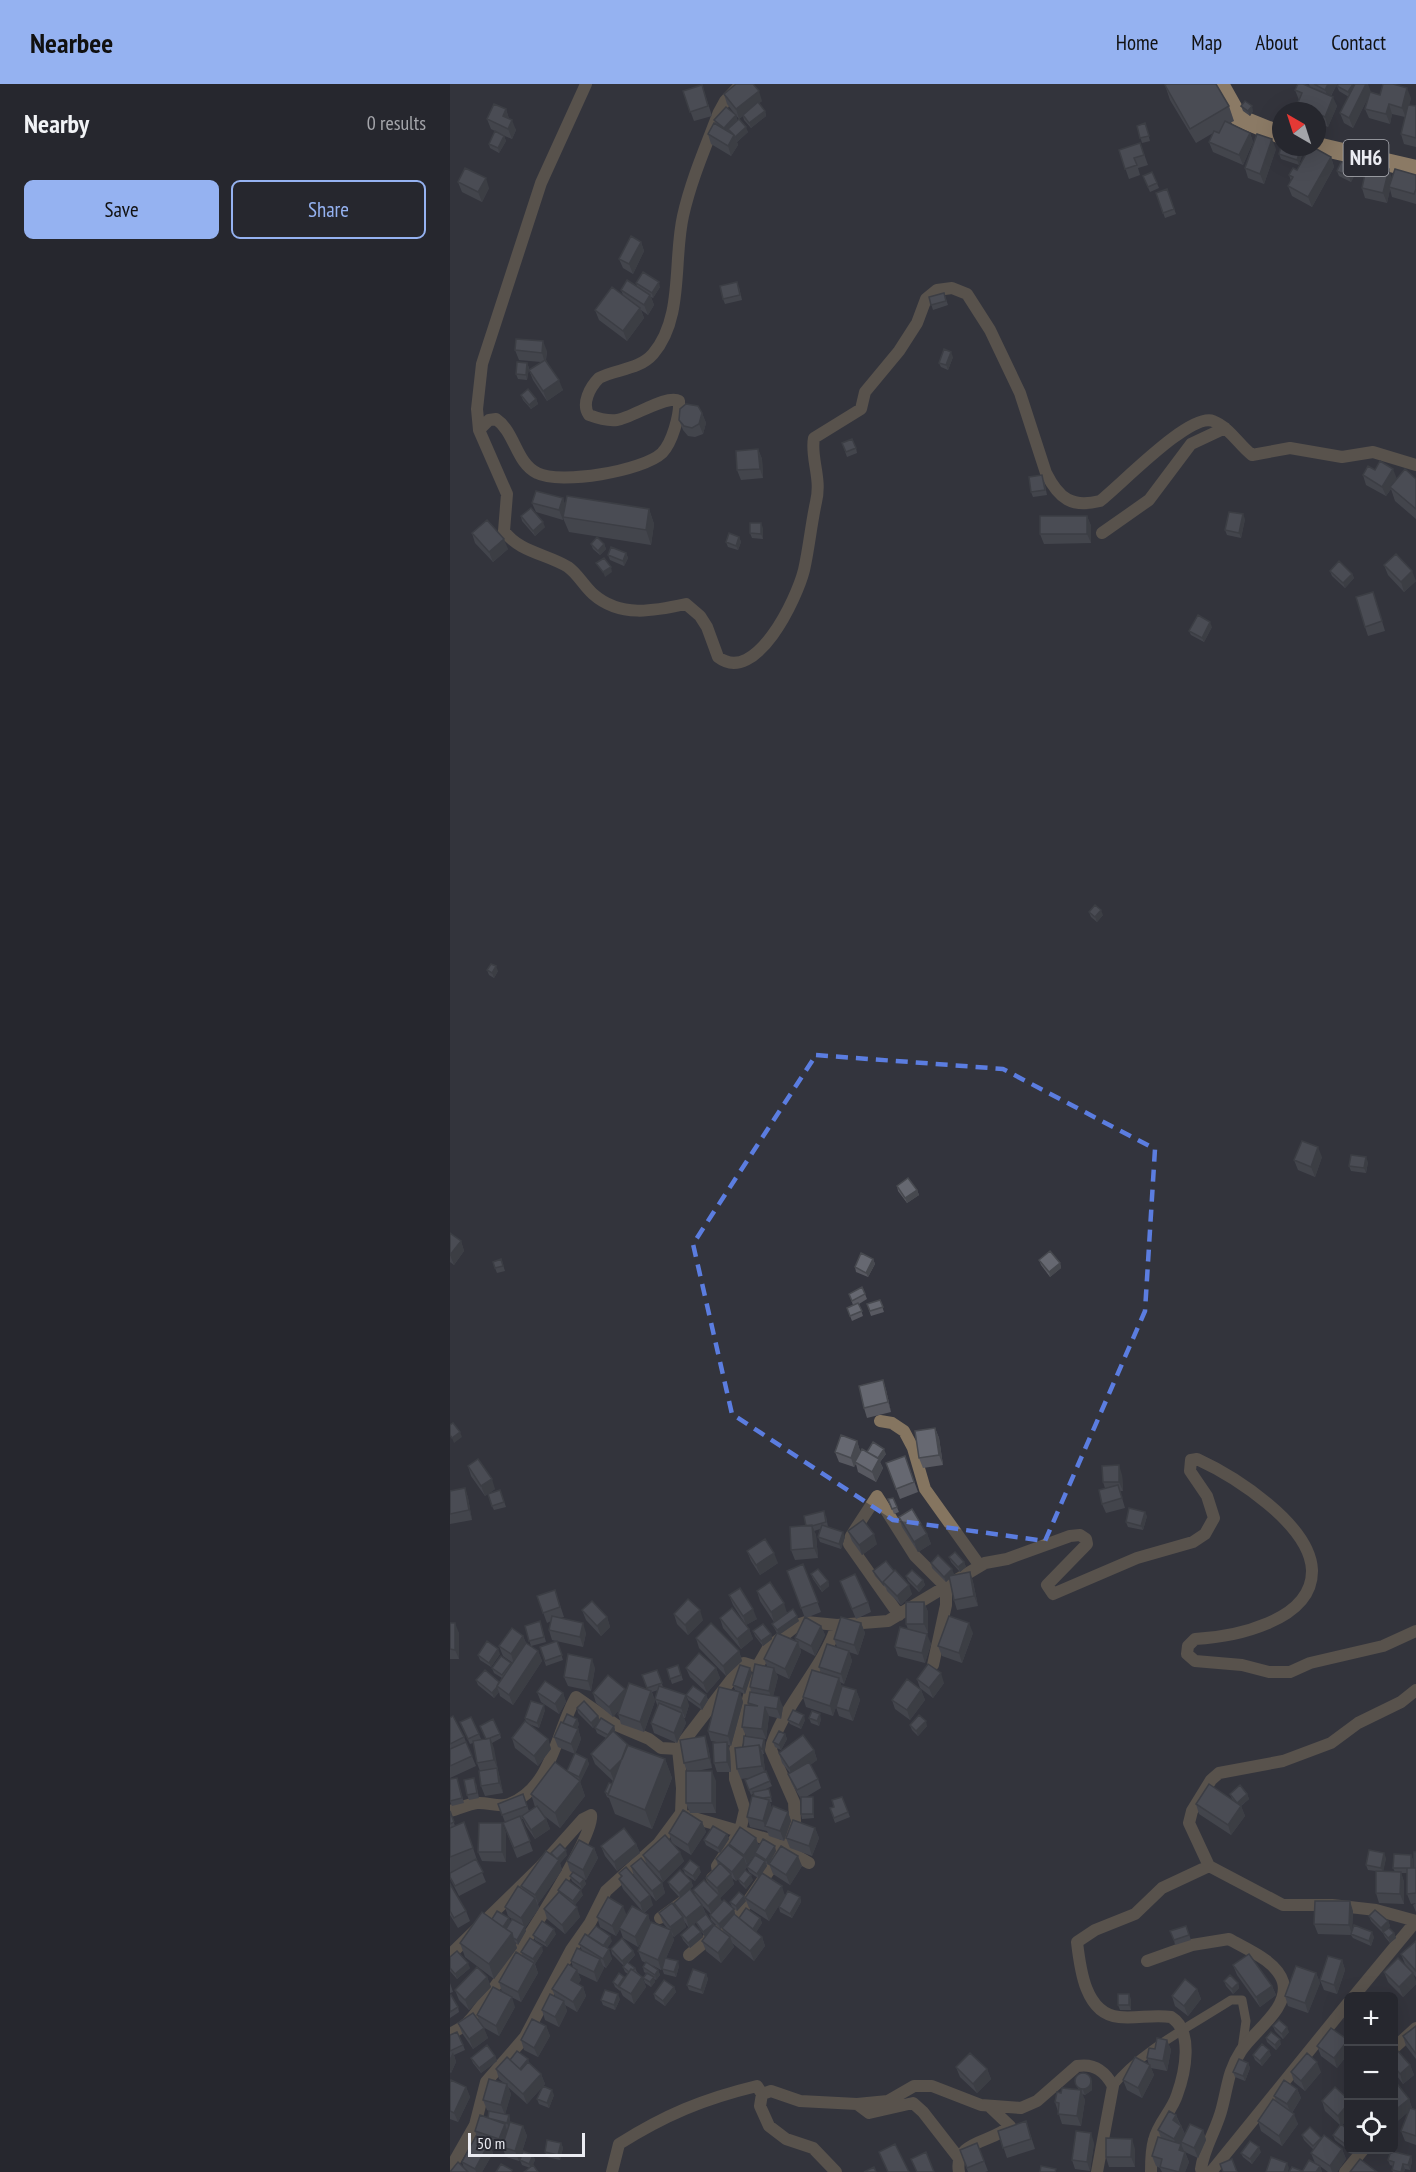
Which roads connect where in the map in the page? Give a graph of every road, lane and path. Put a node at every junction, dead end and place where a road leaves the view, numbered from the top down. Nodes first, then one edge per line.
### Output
1 (586, 84) edge
2 (741, 84) edge
3 (1220, 84) edge
4 (1272, 131) edge
5 (1326, 148) edge
6 (1416, 169) edge
7 (1225, 428) junction
8 (479, 430) junction
9 (1416, 465) edge
10 (1102, 533) dead end
11 (880, 1421) dead end
12 (980, 1566) junction
13 (946, 1587) junction
14 (899, 1615) junction
15 (837, 1625) junction
16 (1416, 1631) edge
17 (933, 1665) edge
18 (757, 1667) junction
19 (1416, 1690) edge
20 (678, 1749) junction
21 (450, 1810) edge
22 (681, 1813) junction
23 (740, 1831) junction
24 (784, 1847) junction
25 (809, 1863) dead end
26 (1209, 1866) junction
27 (660, 1917) edge
28 (1416, 1921) edge
29 (450, 1955) edge
30 (689, 1955) dead end
31 (1147, 1961) dead end
32 (1357, 1992) edge
33 (1344, 2008) edge
34 (1416, 2028) edge
35 (1184, 2032) junction
36 (450, 2034) edge
37 (1396, 2046) edge
38 (1241, 2051) junction
39 (1113, 2086) junction
40 (762, 2094) junction
41 (857, 2104) junction
42 (989, 2106) junction
43 (1360, 2154) edge
44 (958, 2157) junction
45 (450, 2169) edge
46 (612, 2172) edge
47 (836, 2172) edge
48 (958, 2172) edge
49 (1097, 2172) edge
50 (1151, 2172) edge
51 (1204, 2172) edge
52 (1211, 2172) edge
53 (1345, 2172) edge

1 - 8 street
2 - 8 street
3 - 4 highway
5 - 6 highway, NH6
7 - 8 street
7 - 9 street
7 - 10 street
11 - 12 street
12 - 13 street
12 - 16 street
13 - 14 street
13 - 14 street
13 - 17 street
14 - 15 street
15 - 18 street
15 - 24 street
18 - 20 street
18 - 23 street
19 - 26 street
20 - 21 street
20 - 22 street
22 - 23 street
22 - 45 street
23 - 24 street
23 - 27 street
24 - 25 street
24 - 30 street
26 - 28 street
26 - 35 street
28 - 32 street
29 - 36 street
31 - 38 street
33 - 52 street
34 - 37 street
35 - 38 lane
35 - 39 lane
35 - 50 street
38 - 51 street
39 - 42 street
39 - 49 street
40 - 41 street
40 - 46 street
40 - 47 street
41 - 42 street
41 - 44 street
42 - 44 street
43 - 53 street
44 - 48 street

